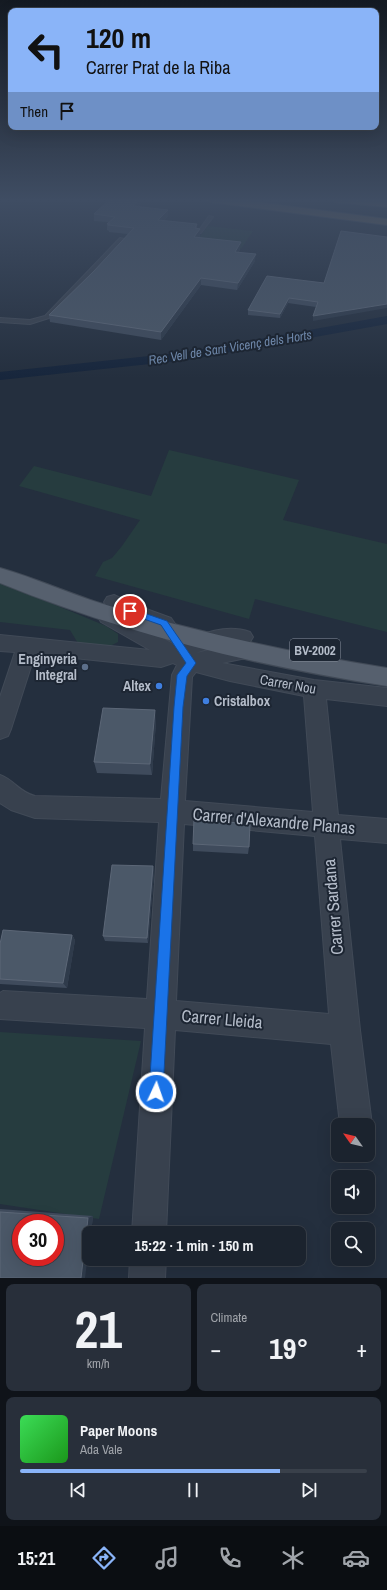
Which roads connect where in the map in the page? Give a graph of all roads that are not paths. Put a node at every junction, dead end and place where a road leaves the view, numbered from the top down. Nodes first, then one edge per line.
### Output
1 (103, 259) edge
2 (0, 320) edge
3 (0, 562) edge
4 (0, 575) edge
5 (106, 606) junction
6 (125, 626) junction
7 (171, 632) junction
8 (206, 641) junction
9 (0, 643) edge
10 (244, 644) junction
11 (28, 645) junction
12 (109, 654) junction
13 (178, 660) junction
14 (387, 663) edge
15 (387, 677) edge
16 (314, 689) junction
17 (387, 697) edge
18 (0, 729) edge
19 (0, 786) edge
20 (172, 811) junction
21 (326, 826) junction
22 (387, 831) edge
23 (3, 1006) dead end
24 (160, 1014) junction
25 (345, 1030) junction
26 (355, 1118) edge
27 (149, 1226) edge
28 (148, 1266) edge
29 (147, 1278) edge

1 - 2 lane
3 - 5 main road, BV-2002
4 - 5 main road, BV-2002
5 - 6 street, BV-2002
5 - 7 main road, BV-2002
5 - 10 main road, BV-2002
6 - 12 street
6 - 13 street, BV-2002
7 - 8 main road, BV-2002
7 - 13 street
8 - 10 main road, BV-2002
8 - 13 street
9 - 11 street, Carrer Nou
10 - 13 street, BV-2002
10 - 14 main road, BV-2002
10 - 15 main road, BV-2002
11 - 12 street, Carrer Nou
11 - 18 street
12 - 13 street, Carrer Nou
13 - 16 street, Carrer Nou
13 - 20 street
16 - 17 street, Carrer Nou
16 - 21 street, Carrer Sardana
19 - 20 street, Carrer d'Alexandre Planas
20 - 21 street, Carrer d'Alexandre Planas
20 - 24 street
21 - 22 street, Carrer d'Alexandre Planas
21 - 25 street, Carrer Sardana
23 - 24 street, Carrer Lleida
24 - 25 street, Carrer Lleida
24 - 27 street
25 - 26 street, Carrer Sardana
28 - 29 street

